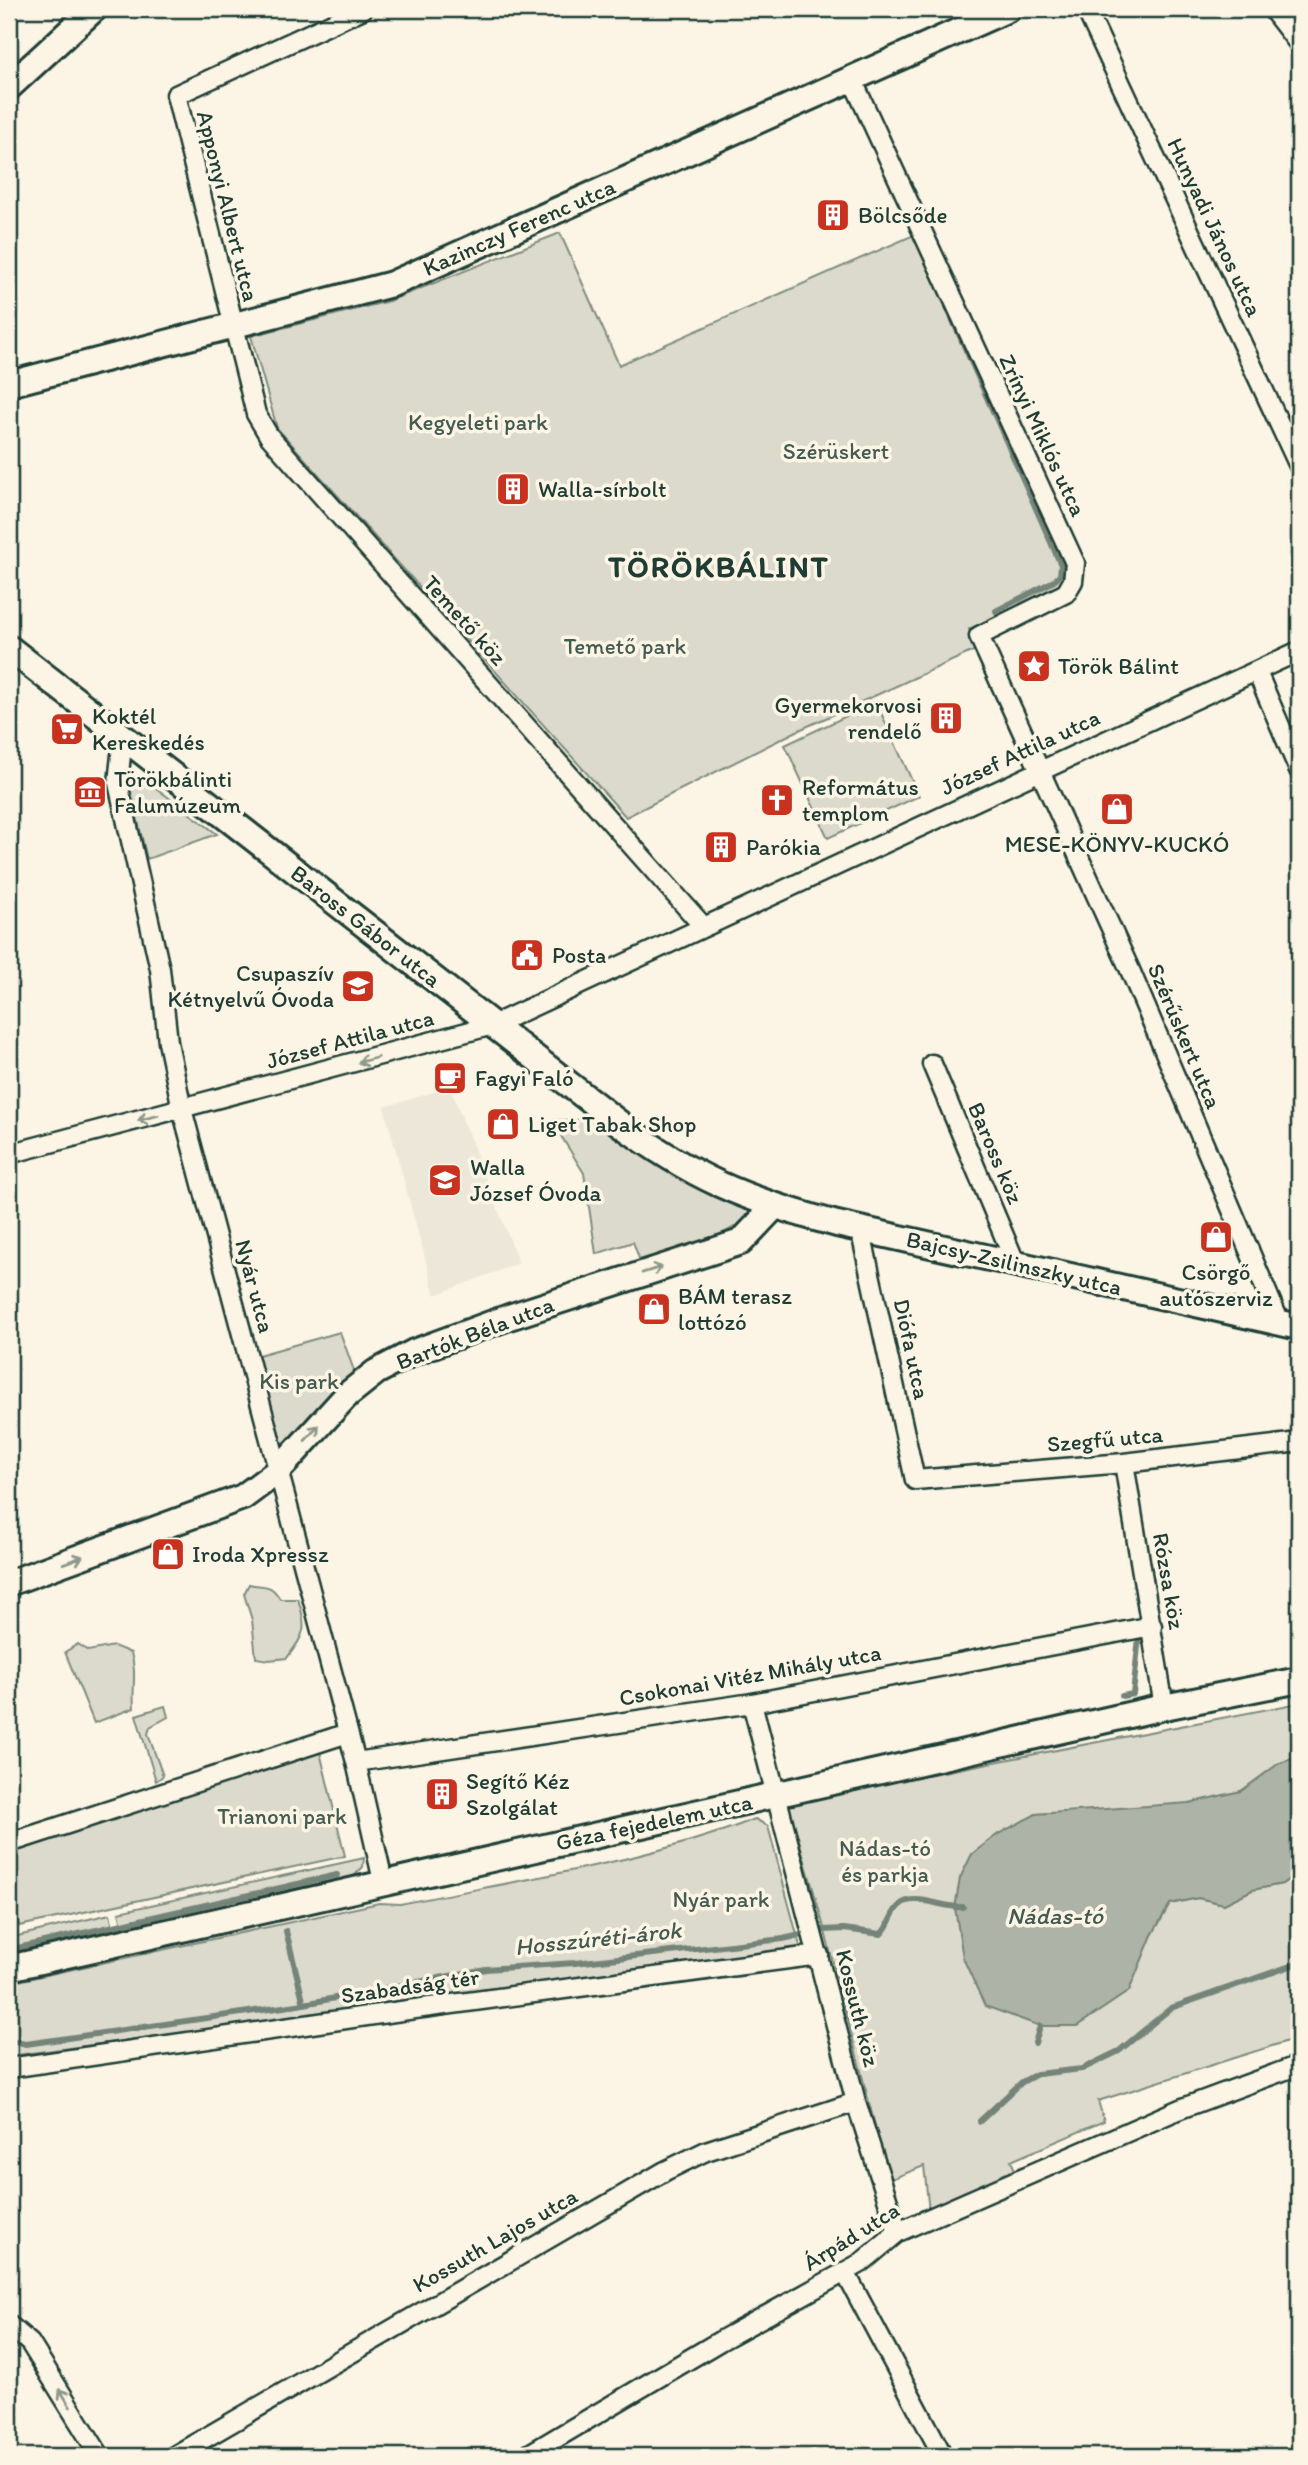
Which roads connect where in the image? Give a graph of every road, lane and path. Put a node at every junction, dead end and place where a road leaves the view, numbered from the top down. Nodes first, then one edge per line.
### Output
1 (94, 9) edge
2 (363, 9) edge
3 (1008, 9) edge
4 (1086, 9) edge
5 (1272, 9) edge
6 (1299, 44) edge
7 (852, 79) junction
8 (9, 88) edge
9 (232, 324) junction
10 (9, 384) edge
11 (1299, 466) edge
12 (9, 648) edge
13 (1299, 651) edge
14 (1257, 672) junction
15 (129, 742) junction
16 (1040, 769) junction
17 (1299, 770) edge
18 (703, 926) junction
19 (493, 1025) junction
20 (932, 1064) dead end
21 (183, 1109) junction
22 (9, 1154) edge
23 (731, 1192) joint
24 (774, 1208) junction
25 (860, 1228) junction
26 (1015, 1262) junction
27 (1290, 1325) edge
28 (1299, 1442) edge
29 (1124, 1463) junction
30 (278, 1471) junction
31 (915, 1480) joint
32 (9, 1583) edge
33 (1152, 1626) junction
34 (1299, 1680) edge
35 (752, 1703) junction
36 (1164, 1707) junction
37 (348, 1733) junction
38 (356, 1762) junction
39 (776, 1795) junction
40 (9, 1843) edge
41 (383, 1881) junction
42 (818, 1952) junction
43 (9, 1968) edge
44 (1299, 2065) edge
45 (9, 2068) edge
46 (856, 2102) junction
47 (898, 2232) junction
48 (845, 2273) junction
49 (9, 2325) edge
50 (100, 2456) edge
51 (174, 2456) edge
52 (526, 2456) edge
53 (943, 2456) edge

1 - 8 main road
2 - 9 street, Apponyi Albert utca
3 - 7 main road, Kazinczy Ferenc utca
4 - 11 street, Hunyadi János utca
5 - 6 street
7 - 9 main road, Kazinczy Ferenc utca
7 - 16 street, Zrínyi Miklós utca
9 - 10 main road, Kazinczy Ferenc utca
9 - 18 street, Temető köz
12 - 15 main road, Baross Gábor utca
13 - 14 street, József Attila utca
14 - 16 street, József Attila utca
14 - 17 street
15 - 19 main road, Baross Gábor utca
15 - 21 street, Nyár utca
16 - 18 street, József Attila utca
16 - 27 street, Szérűskert utca
18 - 19 street, József Attila utca
19 -> 21 street, József Attila utca
19 - 23 main road, Baross Gábor utca
20 - 26 street, Baross köz
21 -> 22 street, József Attila utca
21 - 30 street, Nyár utca
23 - 24 main road, Bajcsy-Zsilinszky utca
24 - 25 main road, Bajcsy-Zsilinszky utca
30 -> 24 main road, Bartók Béla utca
25 - 26 main road, Bajcsy-Zsilinszky utca
25 - 31 street, Diófa utca
26 - 27 main road, Bajcsy-Zsilinszky utca
28 - 29 street, Szegfű utca
29 - 31 street, Szegfű utca
29 - 33 street, Rózsa köz
32 -> 30 main road, Bartók Béla utca
30 - 37 street, Nyár utca
33 - 35 street, Csokonai Vitéz Mihály utca
33 - 36 street, Rózsa köz
34 - 36 main road, Géza fejedelem utca
35 - 38 street, Csokonai Vitéz Mihály utca
35 - 39 street, Kossuth köz
36 - 39 main road, Géza fejedelem utca
37 - 38 street, Nyár utca
37 - 40 street
38 - 41 street, Nyár utca
39 - 41 main road, Géza fejedelem utca
39 - 42 street, Kossuth köz
41 - 43 main road, Géza fejedelem utca
42 - 45 street, Szabadság tér
42 - 46 street, Kossuth köz
44 - 47 street, Árpád utca
46 - 47 street, Kossuth köz
46 - 51 street, Kossuth Lajos utca
47 - 48 street, Árpád utca
48 - 52 street, Árpád utca
48 - 53 street
50 -> 49 street

